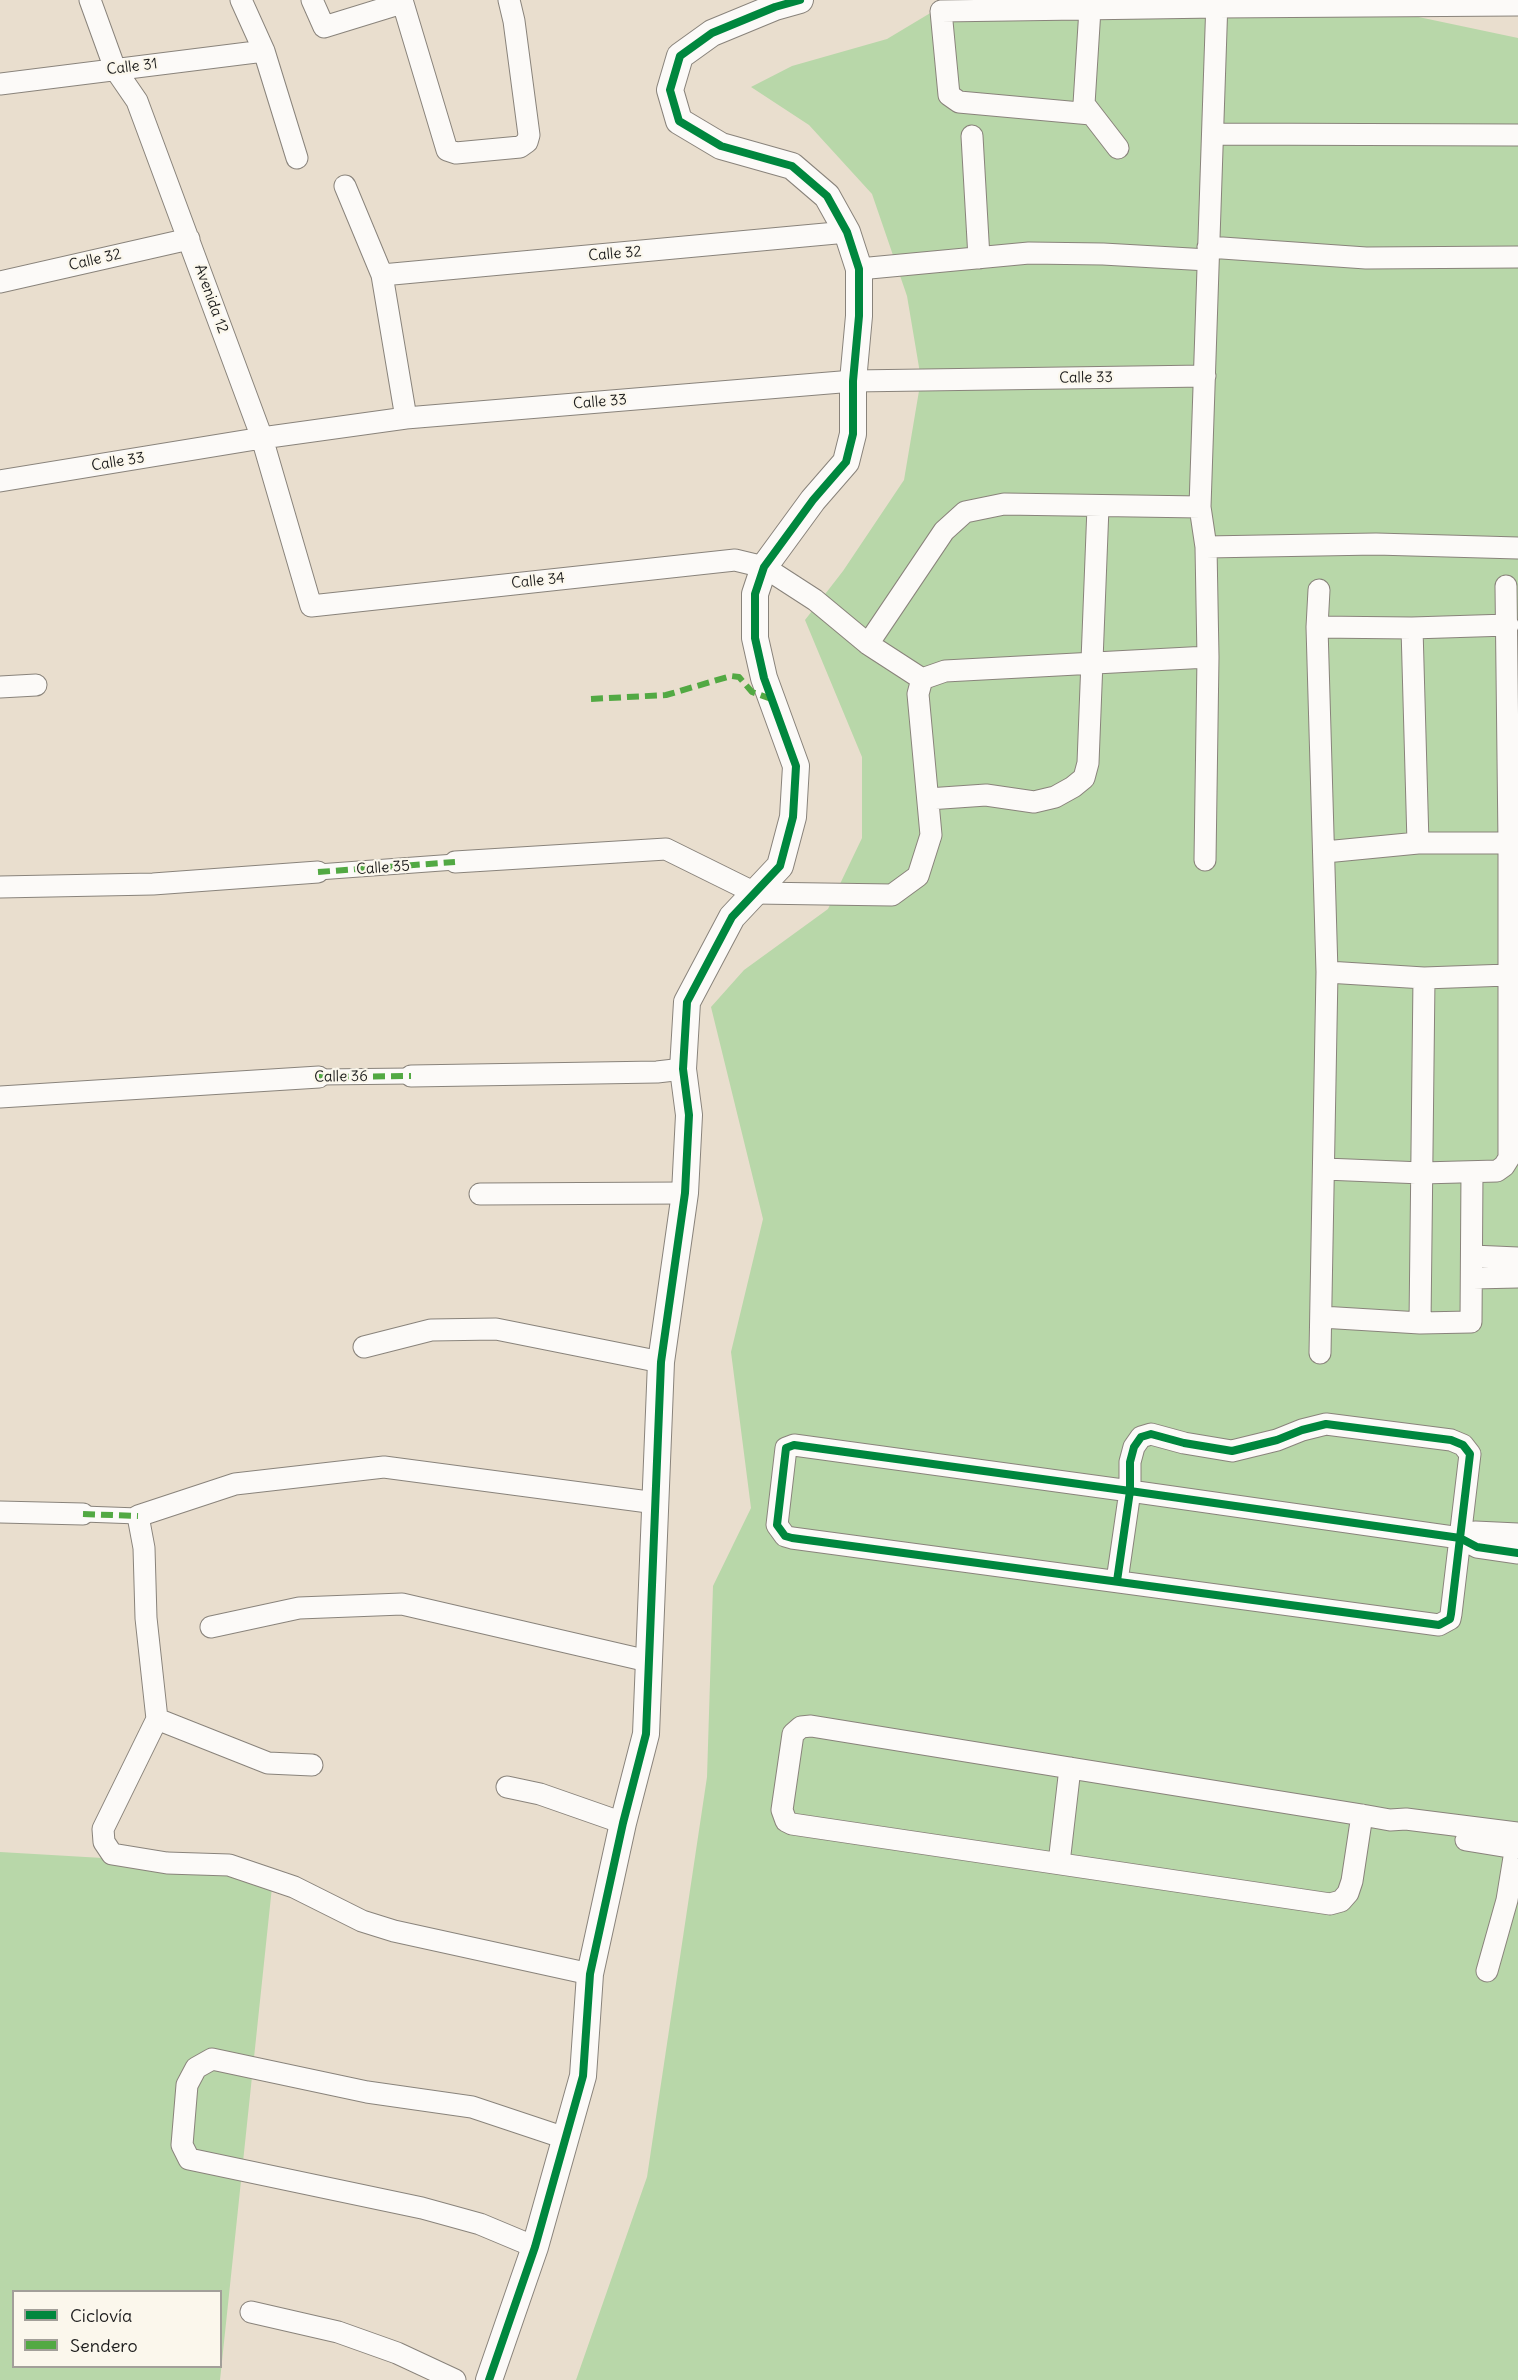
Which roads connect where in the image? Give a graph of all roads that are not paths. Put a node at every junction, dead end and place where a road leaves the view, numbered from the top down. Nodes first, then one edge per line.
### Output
1 (90, 0) edge
2 (241, 0) edge
3 (312, 0) edge
4 (509, 0) edge
5 (800, 0) edge
6 (402, 2) edge
7 (1217, 3) edge
8 (1518, 5) edge
9 (1089, 9) junction
10 (264, 51) junction
11 (115, 69) junction
12 (0, 84) edge
13 (1091, 114) junction
14 (1213, 134) junction
15 (1518, 135) edge
16 (972, 136) dead end
17 (1118, 148) dead end
18 (297, 158) dead end
19 (345, 186) dead end
20 (847, 232) junction
21 (189, 238) junction
22 (1208, 253) junction
23 (1518, 257) edge
24 (979, 258) junction
25 (859, 268) junction
26 (382, 275) junction
27 (0, 282) edge
28 (1205, 376) junction
29 (853, 381) junction
30 (406, 418) junction
31 (262, 438) junction
32 (0, 481) edge
33 (1098, 507) junction
34 (1200, 507) junction
35 (1206, 547) junction
36 (1518, 548) edge
37 (764, 567) junction
38 (1506, 586) dead end
39 (1319, 590) dead end
40 (311, 606) joint
41 (1508, 625) junction
42 (1317, 627) junction
43 (1412, 628) junction
44 (868, 644) junction
45 (1209, 657) junction
46 (1093, 663) junction
47 (922, 679) junction
48 (36, 685) dead end
49 (0, 687) edge
50 (928, 799) junction
51 (1418, 843) junction
52 (1509, 843) junction
53 (1325, 852) junction
54 (1205, 860) dead end
55 (455, 862) joint
56 (318, 872) joint
57 (0, 887) edge
58 (755, 893) junction
59 (1327, 972) junction
60 (1508, 975) junction
61 (1424, 978) junction
62 (682, 1069) junction
63 (411, 1076) joint
64 (319, 1077) joint
65 (0, 1097) edge
66 (1324, 1170) junction
67 (1472, 1172) junction
68 (1422, 1173) junction
69 (685, 1193) junction
70 (480, 1194) dead end
71 (1472, 1256) junction
72 (1518, 1258) edge
73 (1518, 1277) edge
74 (1473, 1278) junction
75 (1321, 1317) junction
76 (1420, 1323) junction
77 (364, 1347) dead end
78 (1320, 1353) dead end
79 (661, 1362) junction
80 (1130, 1491) junction
81 (656, 1503) junction
82 (0, 1512) edge
83 (83, 1514) joint
84 (138, 1516) junction
85 (1518, 1534) edge
86 (1460, 1538) junction
87 (1518, 1553) edge
88 (1117, 1581) junction
89 (211, 1627) dead end
90 (648, 1661) junction
91 (157, 1719) junction
92 (312, 1765) dead end
93 (1070, 1767) junction
94 (507, 1786) dead end
95 (1362, 1815) junction
96 (623, 1823) junction
97 (1517, 1838) edge
98 (1059, 1863) junction
99 (1487, 1971) dead end
100 (590, 1974) junction
101 (565, 2138) junction
102 (535, 2247) junction
103 (250, 2312) dead end
104 (455, 2380) edge
105 (489, 2380) edge

1 - 11 street, Avenida 12
2 - 10 street
3 - 6 street
4 - 6 street
5 - 20 street
7 - 8 street
7 - 9 street
7 - 14 street
9 - 13 street
9 - 13 street
10 - 11 street, Calle 31
10 - 18 street
11 - 12 street, Calle 31
11 - 21 street, Avenida 12
13 - 17 street
14 - 15 street
14 - 22 street
16 - 24 street
19 - 26 street
20 - 25 street
20 - 26 street, Calle 32
21 - 27 street, Calle 32
21 - 31 street, Avenida 12
22 - 23 street
22 - 24 street
22 - 28 street
24 - 25 street
25 - 29 street
26 - 30 street
28 - 29 street, Calle 33
28 - 34 street
29 - 30 street, Calle 33
29 - 37 street
30 - 31 street, Calle 33
31 - 32 street, Calle 33
31 - 40 street, Avenida 12
33 - 34 street
33 - 44 street
33 - 46 street
34 - 35 street
35 - 36 street
35 - 45 street
37 - 40 street, Calle 34
37 - 44 street, Calle 34
37 - 58 street
38 - 41 street
39 - 42 street
41 - 43 street
41 - 52 street
42 - 43 street
42 - 53 street
43 - 51 street
44 - 47 street, Calle 34
45 - 46 street
45 - 54 street
46 - 47 street
46 - 50 street
47 - 50 street
48 - 49 street
50 - 58 street
51 - 52 street
51 - 53 street
52 - 60 street
53 - 59 street
55 - 56 street, Calle 35
55 - 58 street, Calle 35
56 - 57 street, Calle 35
58 - 62 street
59 - 61 street
59 - 66 street
60 - 61 street
60 - 67 street
61 - 68 street
62 - 63 street, Calle 36
62 - 69 street
63 - 64 street, Calle 36
64 - 65 street, Calle 36
66 - 68 street
66 - 75 street
67 - 68 street
67 - 71 street
68 - 76 street
69 - 70 street
69 - 79 street
71 - 72 street
71 - 74 street
73 - 74 street
74 - 76 street
75 - 76 street
75 - 78 street
77 - 79 street
79 - 81 street
80 - 86 street
80 - 86 street
80 - 88 street
80 - 88 street
81 - 84 street
81 - 90 street
82 - 83 street
83 - 84 street
84 - 91 street
85 - 86 street
86 - 87 street
86 - 88 street
89 - 90 street
90 - 96 street
91 - 92 street
91 - 100 street
93 - 95 street
93 - 98 street
93 - 98 street
94 - 96 street
95 - 97 street
95 - 98 street
96 - 100 street
97 - 99 street
100 - 101 street
101 - 102 street
101 - 102 street
102 - 105 street
103 - 104 street

